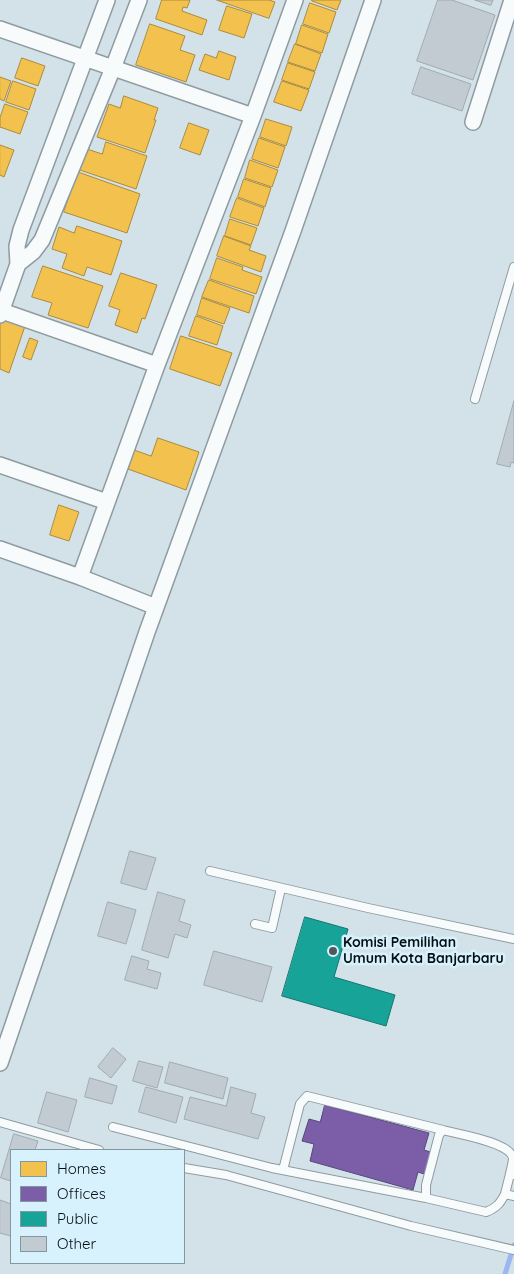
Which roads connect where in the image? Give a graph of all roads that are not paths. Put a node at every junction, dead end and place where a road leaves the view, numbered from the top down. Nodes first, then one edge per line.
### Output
1 (107, 0) edge
2 (139, 0) edge
3 (295, 0) edge
4 (373, 0) edge
5 (512, 0) edge
6 (0, 30) edge
7 (84, 59) junction
8 (113, 68) junction
9 (253, 116) junction
10 (473, 122) dead end
11 (18, 264) junction
12 (514, 266) edge
13 (1, 313) edge
14 (157, 365) junction
15 (475, 399) dead end
16 (0, 465) edge
17 (107, 502) junction
18 (0, 549) edge
19 (80, 577) junction
20 (156, 607) junction
21 (210, 871) dead end
22 (282, 888) junction
23 (256, 924) dead end
24 (514, 939) edge
25 (0, 1063) edge
26 (0, 1122) edge
27 (113, 1127) dead end
28 (443, 1130) junction
29 (95, 1149) edge
30 (185, 1168) edge
31 (283, 1170) junction
32 (512, 1174) edge
33 (505, 1194) junction
34 (514, 1196) edge
35 (426, 1198) junction
36 (514, 1250) edge

1 - 7 street
2 - 8 street
3 - 9 street
4 - 20 street
5 - 10 street
6 - 7 street
7 - 8 street
7 - 11 street
8 - 9 street
8 - 11 street
9 - 14 street
11 - 13 street
12 - 15 lane
13 - 14 street
14 - 17 street
16 - 17 street
17 - 19 street
18 - 19 street
19 - 20 street
20 - 25 street
21 - 22 lane
22 - 23 lane
22 - 24 lane
26 - 29 lane
27 - 31 lane
28 - 31 lane
28 - 32 lane
28 - 35 lane
30 - 36 lane
31 - 35 lane
32 - 33 lane
33 - 34 lane
33 - 35 lane

